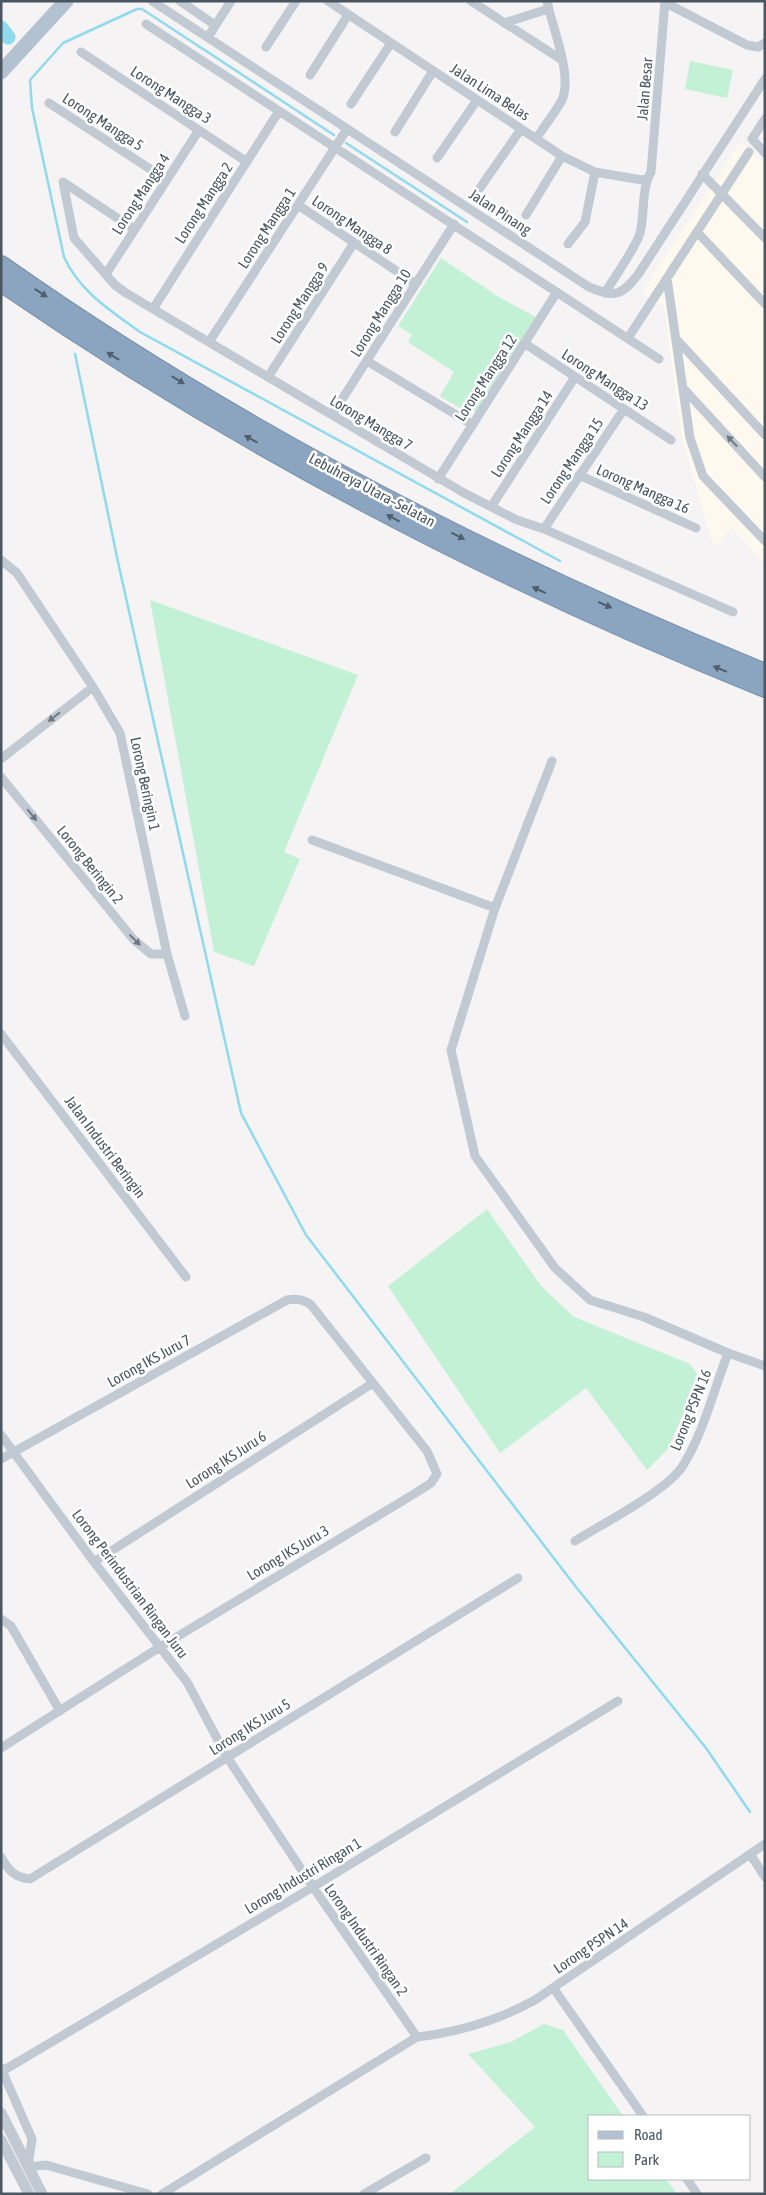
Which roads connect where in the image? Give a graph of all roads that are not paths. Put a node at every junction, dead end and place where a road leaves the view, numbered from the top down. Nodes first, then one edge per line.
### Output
1 (66, 1) edge
2 (152, 1) edge
3 (180, 1) edge
4 (230, 1) edge
5 (296, 1) edge
6 (328, 1) edge
7 (471, 1) edge
8 (666, 2) edge
9 (548, 5) edge
10 (348, 15) junction
11 (504, 23) junction
12 (146, 24) dead end
13 (215, 25) junction
14 (208, 37) junction
15 (391, 43) junction
16 (761, 45) edge
17 (266, 47) dead end
18 (81, 52) dead end
19 (562, 60) junction
20 (433, 71) junction
21 (1, 72) edge
22 (310, 75) dead end
23 (765, 79) edge
24 (477, 100) junction
25 (50, 103) dead end
26 (351, 104) dead end
27 (279, 111) junction
28 (765, 119) edge
29 (521, 128) junction
30 (347, 129) junction
31 (199, 130) junction
32 (395, 132) dead end
33 (536, 139) junction
34 (336, 147) junction
35 (749, 152) dead end
36 (765, 153) edge
37 (562, 156) junction
38 (437, 158) dead end
39 (247, 162) junction
40 (595, 172) junction
41 (702, 174) junction
42 (648, 179) junction
43 (167, 180) junction
44 (480, 188) dead end
45 (722, 193) junction
46 (298, 205) junction
47 (526, 215) dead end
48 (454, 224) junction
49 (134, 229) junction
50 (697, 232) junction
51 (765, 238) edge
52 (354, 243) junction
53 (568, 244) dead end
54 (1, 265) edge
55 (106, 274) junction
56 (667, 278) junction
57 (1, 282) edge
58 (416, 284) junction
59 (557, 292) junction
60 (605, 293) junction
61 (653, 300) junction
62 (765, 304) edge
63 (671, 308) junction
64 (153, 309) junction
65 (628, 338) junction
66 (676, 338) junction
67 (209, 342) junction
68 (524, 343) junction
69 (659, 358) dead end
70 (367, 361) junction
71 (268, 377) junction
72 (575, 377) junction
73 (683, 388) junction
74 (624, 409) junction
75 (332, 415) junction
76 (473, 425) junction
77 (765, 435) edge
78 (671, 440) dead end
79 (579, 476) junction
80 (765, 477) edge
81 (438, 479) junction
82 (491, 507) junction
83 (696, 528) dead end
84 (544, 529) junction
85 (765, 541) edge
86 (1, 560) edge
87 (733, 612) dead end
88 (765, 673) edge
89 (92, 687) junction
90 (765, 688) edge
91 (1, 759) edge
92 (552, 760) dead end
93 (1, 777) edge
94 (312, 840) dead end
95 (495, 908) junction
96 (167, 954) junction
97 (185, 1016) dead end
98 (1, 1034) edge
99 (186, 1277) dead end
100 (728, 1353) junction
101 (765, 1366) edge
102 (373, 1382) junction
103 (1, 1435) edge
104 (14, 1452) junction
105 (1, 1460) edge
106 (575, 1541) dead end
107 (94, 1562) junction
108 (518, 1578) dead end
109 (1, 1619) edge
110 (160, 1647) junction
111 (618, 1701) dead end
112 (60, 1711) junction
113 (1, 1748) edge
114 (227, 1757) junction
115 (765, 1844) edge
116 (750, 1854) junction
117 (1, 1858) edge
118 (765, 1877) edge
119 (313, 1887) junction
120 (554, 1988) junction
121 (417, 2037) junction
122 (2, 2070) edge
123 (1, 2113) edge
124 (642, 2115) edge
125 (1, 2140) edge
126 (426, 2158) dead end
127 (28, 2167) junction
128 (688, 2180) edge
129 (29, 2194) edge
130 (42, 2194) edge
131 (148, 2194) edge
132 (162, 2194) edge
133 (364, 2194) edge
134 (697, 2194) edge

1 - 21 main road
2 - 14 street, Jalan Pinang
3 - 13 street
4 - 13 street
5 - 17 street
6 - 10 street, Jalan Lima Belas
7 - 11 street
8 - 16 street
8 - 42 street, Jalan Besar
9 - 11 street
9 - 19 street
10 - 15 street, Jalan Lima Belas
10 - 22 street
11 - 19 street
12 - 27 street
13 - 14 street
14 - 30 street, Jalan Pinang
15 - 20 street, Jalan Lima Belas
15 - 26 street
18 - 31 street, Lorong Mangga 3
19 - 33 street
20 - 24 street, Jalan Lima Belas
20 - 32 street
23 - 41 street
24 - 29 street, Jalan Lima Belas
24 - 38 street
25 - 43 street, Lorong Mangga 5
27 - 34 street
27 - 39 street, Lorong Mangga 2
28 - 36 street
29 - 33 street, Jalan Lima Belas
29 - 44 street
30 - 34 street, Lorong Mangga 1
30 - 60 street, Jalan Pinang
31 - 39 street, Lorong Mangga 3
31 - 43 street, Lorong Mangga 4
33 - 37 street, Jalan Lima Belas
34 - 46 street, Lorong Mangga 1
34 - 48 street
35 - 45 street
37 - 40 street, Jalan Lima Belas
37 - 47 street
39 - 64 street, Lorong Mangga 2
40 - 42 street, Jalan Lima Belas
40 - 53 street
41 - 45 street
41 - 60 street
42 - 60 street, Jalan Besar
43 - 49 street, Lorong Mangga 4
45 - 50 street
45 - 51 street
46 - 52 street, Lorong Mangga 8
46 - 67 street, Lorong Mangga 1
48 - 58 street, Lorong Mangga 10
48 - 59 street
49 - 55 street, Lorong Mangga 4
49 - 55 street, Lorong Mangga 7
50 - 56 street
50 - 62 street
52 - 58 street, Lorong Mangga 8
52 - 71 street, Lorong Mangga 9
54 -> 88 highway, Lebuhraya Utara–Selatan
55 - 64 street, Lorong Mangga 7
56 - 61 street
56 - 63 street
90 -> 57 highway, Lebuhraya Utara–Selatan
58 - 70 street, Lorong Mangga 10
59 - 65 street
59 - 68 street, Lorong Mangga 12
61 - 63 street
61 - 65 street
63 - 66 street
64 - 67 street, Lorong Mangga 7
65 - 69 street
66 - 73 street
66 - 77 street
67 - 71 street, Lorong Mangga 7
68 - 72 street, Lorong Mangga 13
68 - 76 street, Lorong Mangga 12
70 - 75 street, Lorong Mangga 10
70 - 76 street
71 - 75 street, Lorong Mangga 7
72 - 74 street, Lorong Mangga 13
72 - 82 street, Lorong Mangga 14
80 -> 73 street
73 - 85 street
74 - 78 street, Lorong Mangga 13
74 - 79 street, Lorong Mangga 15
75 - 81 street, Lorong Mangga 7
76 - 81 street, Lorong Mangga 12
79 - 83 street, Lorong Mangga 16
79 - 84 street, Lorong Mangga 15
81 - 82 street, Lorong Mangga 7
82 - 84 street, Lorong Mangga 7
84 - 87 street, Lorong Mangga 7
86 - 89 street, Lorong Beringin 1
89 -> 91 street
89 - 96 street, Lorong Beringin 1
92 - 95 street
93 -> 96 street, Lorong Beringin 2
94 - 95 street
95 - 100 street
96 - 97 street, Lorong Beringin 1
98 - 99 street, Jalan Industri Beringin
100 - 101 street
100 - 106 street, Lorong PSPN 16
102 - 104 street, Lorong IKS Juru 7
102 - 107 street, Lorong IKS Juru 6
102 - 110 street, Lorong IKS Juru 3
103 - 104 street, Lorong Perindustrian Ringan Juru
104 - 105 street, Lorong IKS Juru 7
104 - 107 street, Lorong Perindustrian Ringan Juru
107 - 110 street, Lorong Perindustrian Ringan Juru
108 - 114 street, Lorong IKS Juru 5
109 - 112 street
110 - 112 street, Lorong IKS Juru 3
110 - 114 street, Lorong Perindustrian Ringan Juru
111 - 119 street, Lorong Industri Ringan 1
112 - 113 street, Lorong IKS Juru 3
114 - 117 street, Lorong IKS Juru 5
114 - 119 street, Lorong Industri Ringan 2
115 - 116 street, Lorong PSPN 14
116 - 118 street
116 - 120 street, Lorong PSPN 14
119 - 121 street, Lorong Industri Ringan 2
119 - 122 street, Lorong Industri Ringan 1
120 - 121 street, Lorong PSPN 14
120 - 124 street
121 - 132 street
122 - 127 street
123 - 127 street
125 - 129 street
126 - 133 street
127 - 130 street
127 - 131 street
128 - 134 street

